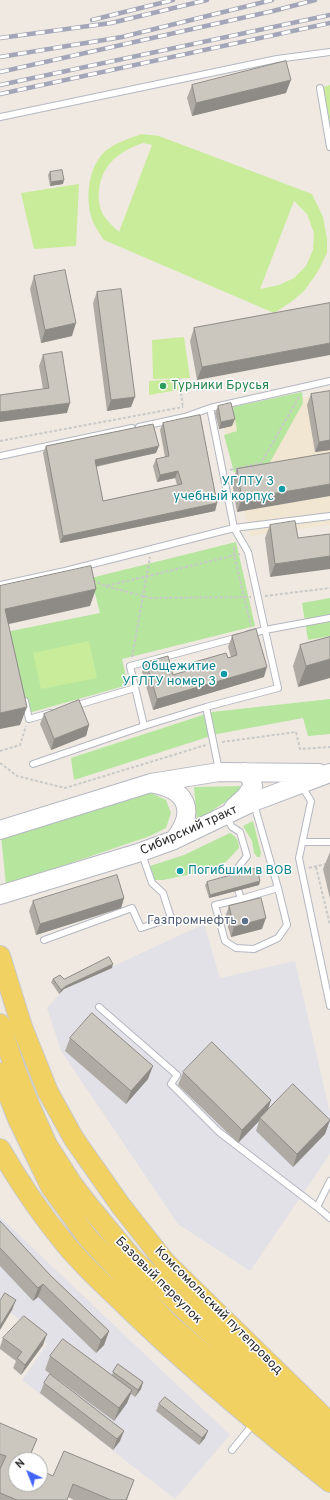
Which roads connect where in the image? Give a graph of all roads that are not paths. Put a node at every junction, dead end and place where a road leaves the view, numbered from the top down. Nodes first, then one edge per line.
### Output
1 (330, 52) edge
2 (320, 88) dead end
3 (0, 117) edge
4 (330, 147) edge
5 (330, 380) edge
6 (210, 408) junction
7 (139, 427) edge
8 (132, 428) edge
9 (0, 456) edge
10 (330, 516) edge
11 (234, 528) junction
12 (0, 584) edge
13 (330, 618) edge
14 (265, 630) junction
15 (135, 688) junction
16 (24, 697) edge
17 (206, 707) junction
18 (67, 708) edge
19 (59, 710) edge
20 (144, 726) junction
21 (34, 764) dead end
22 (219, 772) junction
23 (245, 772) junction
24 (330, 773) edge
25 (151, 783) junction
26 (300, 784) junction
27 (253, 802) junction
28 (225, 815) junction
29 (0, 830) edge
30 (174, 840) junction
31 (303, 842) junction
32 (330, 842) edge
33 (141, 852) junction
34 (278, 888) junction
35 (0, 895) edge
36 (241, 900) junction
37 (44, 940) dead end
38 (0, 956) edge
39 (330, 1006) edge
40 (99, 1007) dead end
41 (0, 1024) edge
42 (0, 1073) edge
43 (0, 1150) edge
44 (330, 1180) edge
45 (317, 1207) junction
46 (330, 1218) edge
47 (255, 1422) junction
48 (330, 1423) edge
49 (330, 1441) edge
50 (232, 1450) dead end
51 (330, 1463) edge
52 (330, 1482) edge

1 - 3 lane
2 - 4 lane
5 - 6 lane
6 - 7 lane
6 - 11 lane
8 - 9 lane
10 - 11 lane
11 - 12 lane
11 - 14 lane
13 - 14 lane
14 - 15 lane
14 - 17 lane
15 - 18 lane
15 - 20 lane
16 - 19 lane
17 - 20 lane
17 - 22 lane
20 - 21 lane
22 - 23 main road, Сибирский тракт
22 - 25 main road, Сибирский тракт
23 - 24 main road, Сибирский тракт
23 - 28 main road
24 - 26 main road, Сибирский тракт
25 - 29 main road, Сибирский тракт
25 - 30 main road
26 - 27 main road, Сибирский тракт
26 - 31 lane
27 - 28 main road, Сибирский тракт
27 - 34 lane
28 - 30 main road, Сибирский тракт
28 - 36 lane
30 - 33 main road, Сибирский тракт
31 - 32 lane
31 - 39 lane
33 - 35 main road, Сибирский тракт
33 - 37 lane
34 - 36 lane
34 - 36 lane
38 - 48 main road, Комсомольский путепровод
40 - 45 lane
41 - 49 main road, Базовый переулок
42 - 51 main road, Базовый переулок
43 - 47 main road
44 - 45 lane
45 - 46 lane
47 - 50 lane
47 - 52 main road

